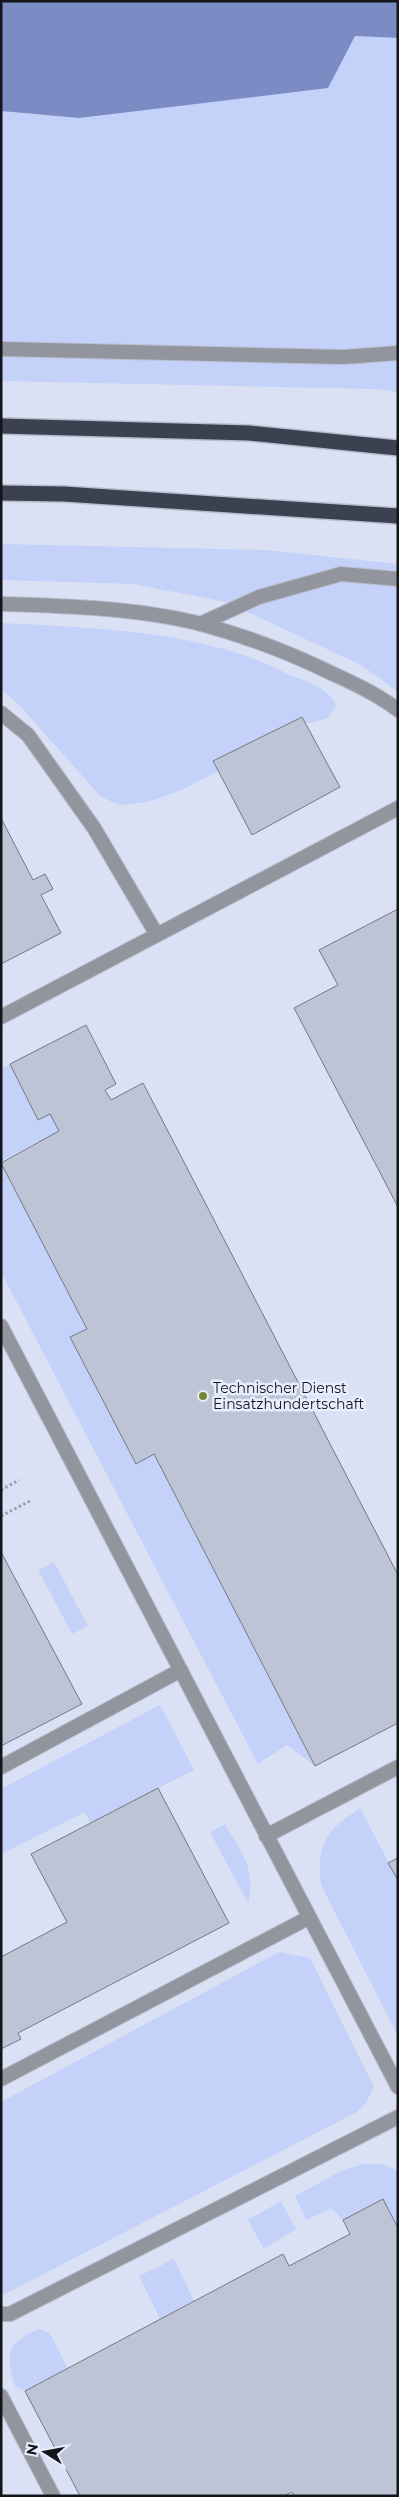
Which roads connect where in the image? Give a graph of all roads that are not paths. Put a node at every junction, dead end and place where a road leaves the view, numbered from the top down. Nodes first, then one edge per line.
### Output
1 (1, 349) edge
2 (398, 354) edge
3 (1, 426) edge
4 (398, 448) edge
5 (1, 493) edge
6 (398, 516) edge
7 (398, 579) edge
8 (1, 604) edge
9 (200, 624) junction
10 (398, 710) edge
11 (1, 713) edge
12 (398, 808) edge
13 (157, 935) junction
14 (1, 1017) edge
15 (1, 1326) edge
16 (181, 1670) junction
17 (1, 1767) edge
18 (398, 1767) edge
19 (266, 1836) junction
20 (308, 1918) junction
21 (1, 2079) edge
22 (398, 2087) edge
23 (398, 2116) edge
24 (1, 2314) edge
25 (1, 2396) edge
26 (53, 2496) edge

1 - 2 street
3 - 4 highway
5 - 6 highway
7 - 9 street
8 - 9 street
9 - 10 street
11 - 13 street
12 - 13 street
13 - 14 street
15 - 16 street
16 - 17 street
16 - 19 street
18 - 19 street
19 - 20 street
20 - 21 street
20 - 22 street
23 - 24 street
25 - 26 street

